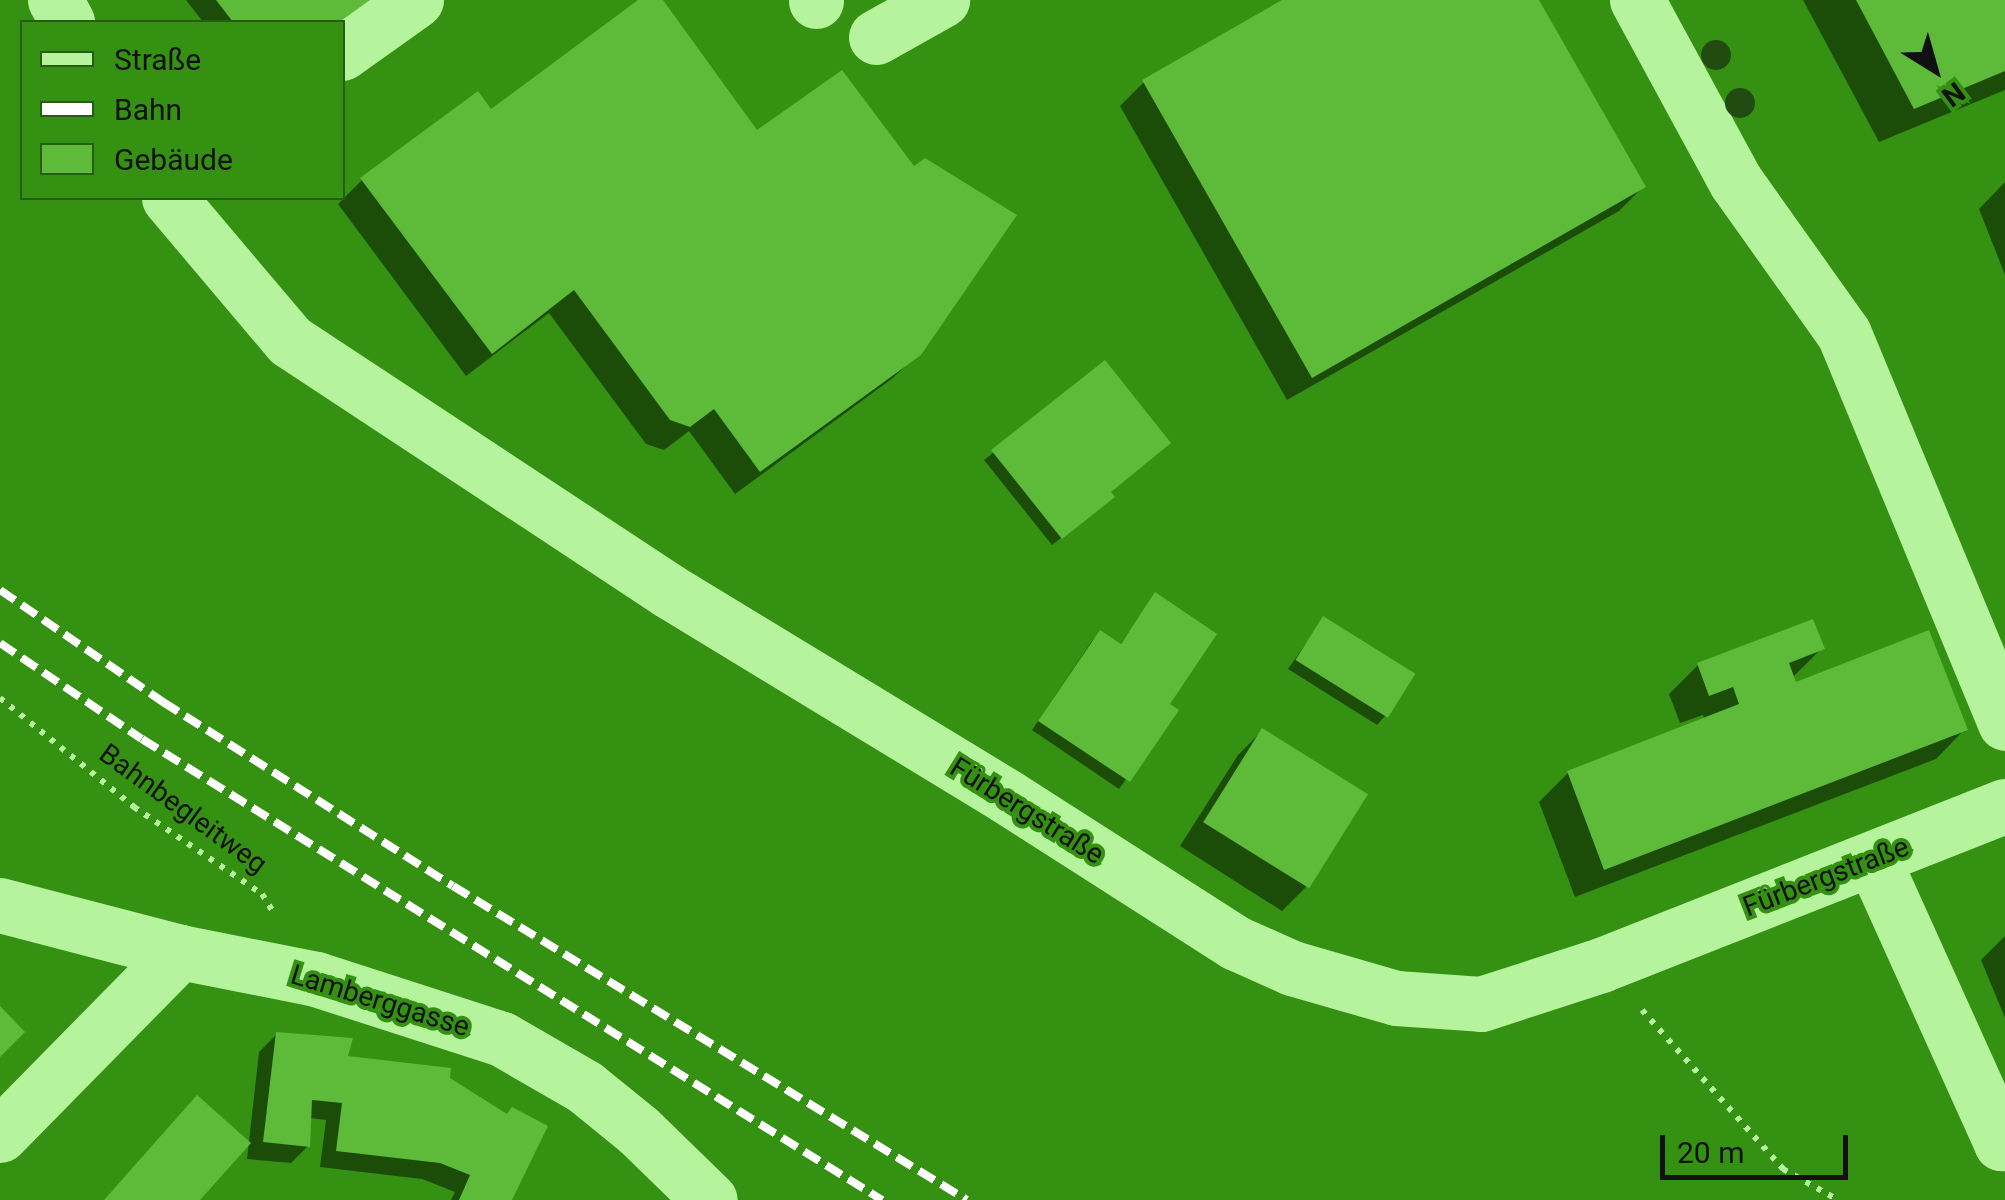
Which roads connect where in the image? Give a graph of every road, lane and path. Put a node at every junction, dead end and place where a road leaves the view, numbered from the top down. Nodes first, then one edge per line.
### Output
1 (416, 0) edge
2 (942, 0) edge
3 (1637, 0) edge
4 (876, 37) dead end
5 (345, 51) edge
6 (170, 200) edge
7 (0, 698) edge
8 (2005, 723) edge
9 (2005, 806) edge
10 (1873, 858) junction
11 (0, 905) edge
12 (180, 952) junction
13 (1601, 964) junction
14 (316, 978) junction
15 (0, 1135) edge
16 (2005, 1141) edge
17 (710, 1200) edge
18 (1838, 1200) edge

1 - 5 street
2 - 4 street
3 - 8 street
6 - 13 street, Fürbergstraße
7 - 14 path, Bahnbegleitweg
9 - 10 street, Fürbergstraße
10 - 13 street, Fürbergstraße
10 - 16 street
11 - 12 street, Lamberggasse
12 - 14 street, Lamberggasse
12 - 15 street
13 - 18 path
14 - 17 street, Lamberggasse

